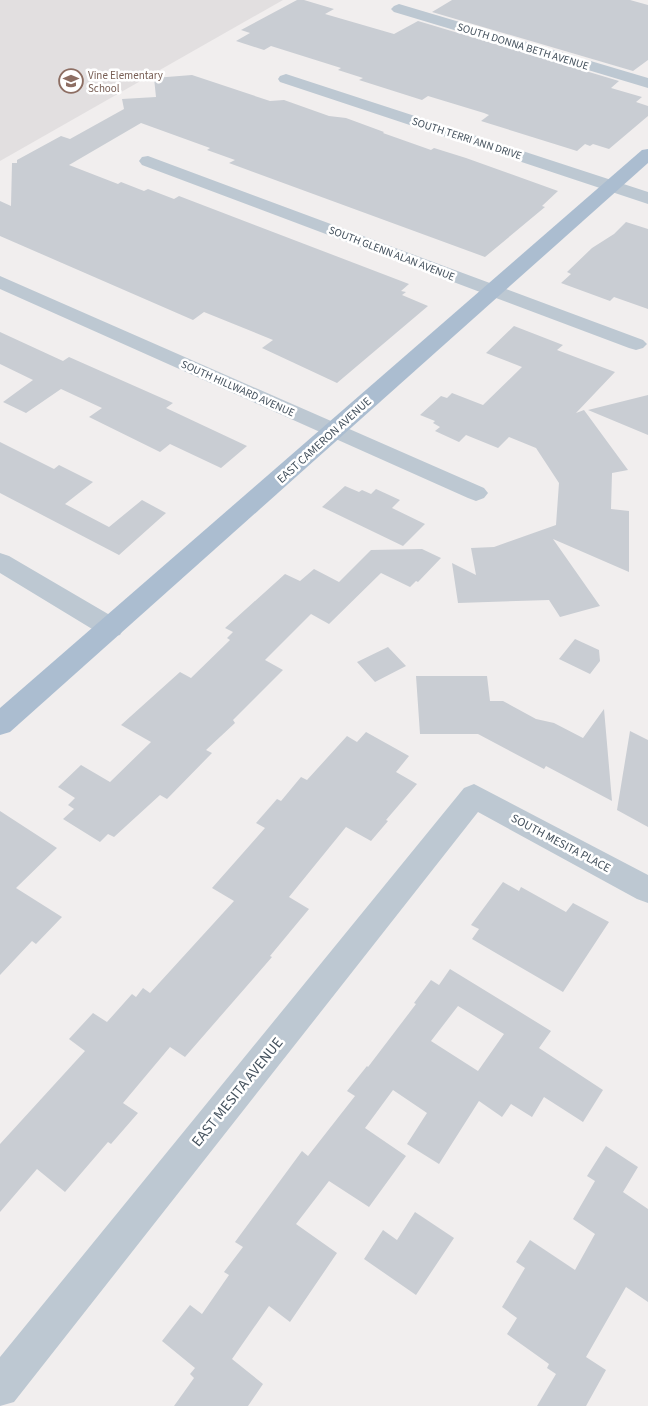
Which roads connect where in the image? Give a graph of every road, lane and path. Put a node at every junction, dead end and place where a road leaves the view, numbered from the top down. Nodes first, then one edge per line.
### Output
1 (399, 9) dead end
2 (286, 79) dead end
3 (648, 83) edge
4 (648, 154) edge
5 (148, 161) dead end
6 (612, 186) junction
7 (648, 198) edge
8 (0, 282) edge
9 (492, 291) junction
10 (636, 344) dead end
11 (334, 431) junction
12 (476, 493) dead end
13 (0, 562) edge
14 (111, 628) junction
15 (0, 724) edge
16 (474, 796) joint
17 (648, 890) edge
18 (0, 1388) edge

1 - 3 street, SOUTH DONNA BETH AVENUE
2 - 6 street, SOUTH TERRI ANN DRIVE
4 - 6 main road, EAST CAMERON AVENUE
5 - 9 street, SOUTH GLENN ALAN AVENUE
6 - 7 street, SOUTH TERRI ANN DRIVE
6 - 9 main road, EAST CAMERON AVENUE
8 - 11 street, SOUTH HILLWARD AVENUE
9 - 10 street, SOUTH GLENN ALAN AVENUE
9 - 11 main road, EAST CAMERON AVENUE
11 - 12 street, SOUTH HILLWARD AVENUE
11 - 14 main road, EAST CAMERON AVENUE
13 - 14 street
14 - 15 main road, EAST CAMERON AVENUE
16 - 17 street, SOUTH MESITA PLACE
16 - 18 street, EAST MESITA AVENUE

